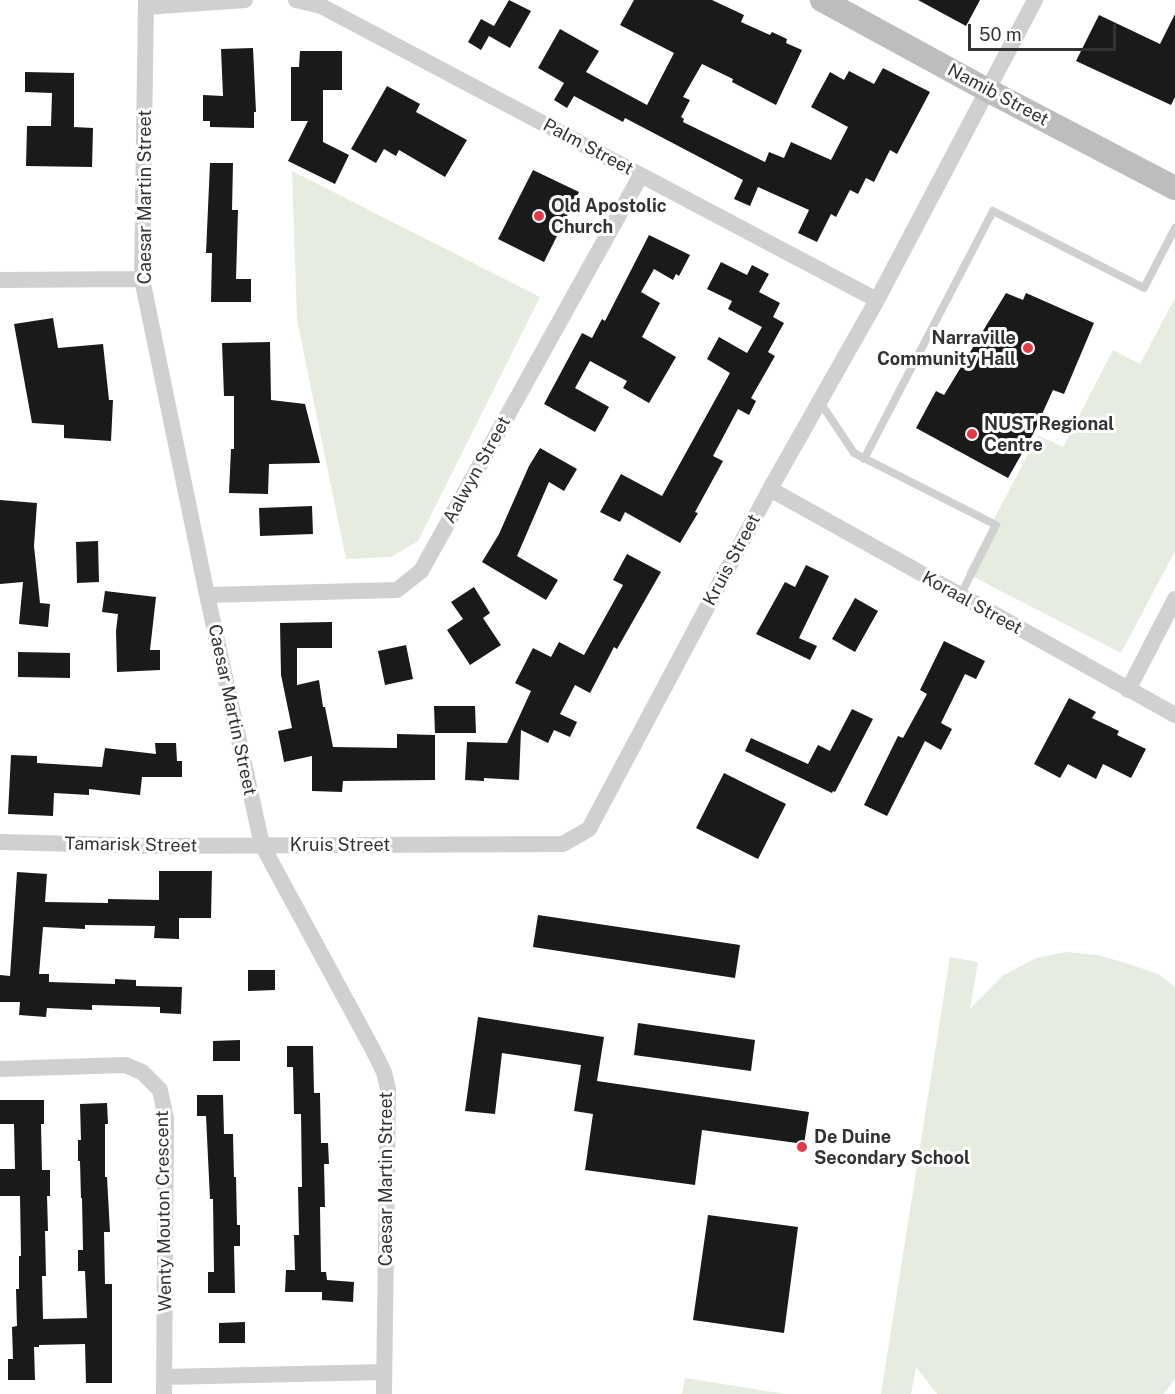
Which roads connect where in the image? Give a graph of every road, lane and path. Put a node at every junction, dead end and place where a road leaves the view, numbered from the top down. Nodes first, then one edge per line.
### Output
1 (245, 0) edge
2 (296, 0) edge
3 (822, 0) edge
4 (1035, 0) edge
5 (146, 4) edge
6 (987, 90) junction
7 (640, 175) junction
8 (1175, 188) edge
9 (1175, 228) edge
10 (142, 279) junction
11 (0, 280) edge
12 (877, 300) junction
13 (820, 402) junction
14 (864, 459) junction
15 (770, 489) junction
16 (207, 595) junction
17 (960, 596) junction
18 (1175, 599) edge
19 (1128, 690) junction
20 (1175, 715) edge
21 (0, 842) edge
22 (262, 845) junction
23 (0, 1069) edge
24 (384, 1372) junction
25 (164, 1377) junction
26 (164, 1394) edge
27 (384, 1394) edge

1 - 5 street
2 - 7 street, Palm Street
3 - 6 street, Namib Street
4 - 6 street, Kruis Street
5 - 10 street, Caesar Martin Street
6 - 8 street, Namib Street
6 - 12 street, Kruis Street
7 - 12 street, Palm Street
7 - 16 street, Aalwyn Street
9 - 14 lane
10 - 11 street
10 - 16 street, Caesar Martin Street
12 - 13 street, Kruis Street
13 - 14 lane
13 - 15 street, Kruis Street
14 - 17 lane
15 - 17 street, Koraal Street
15 - 22 street, Kruis Street
16 - 22 street, Caesar Martin Street
17 - 19 street, Koraal Street
18 - 19 street
19 - 20 street, Koraal Street
21 - 22 street, Tamarisk Street
22 - 24 street, Caesar Martin Street
23 - 25 street, Wenty Mouton Crescent
24 - 25 street
24 - 27 street, Caesar Martin Street
25 - 26 street, Wenty Mouton Crescent

